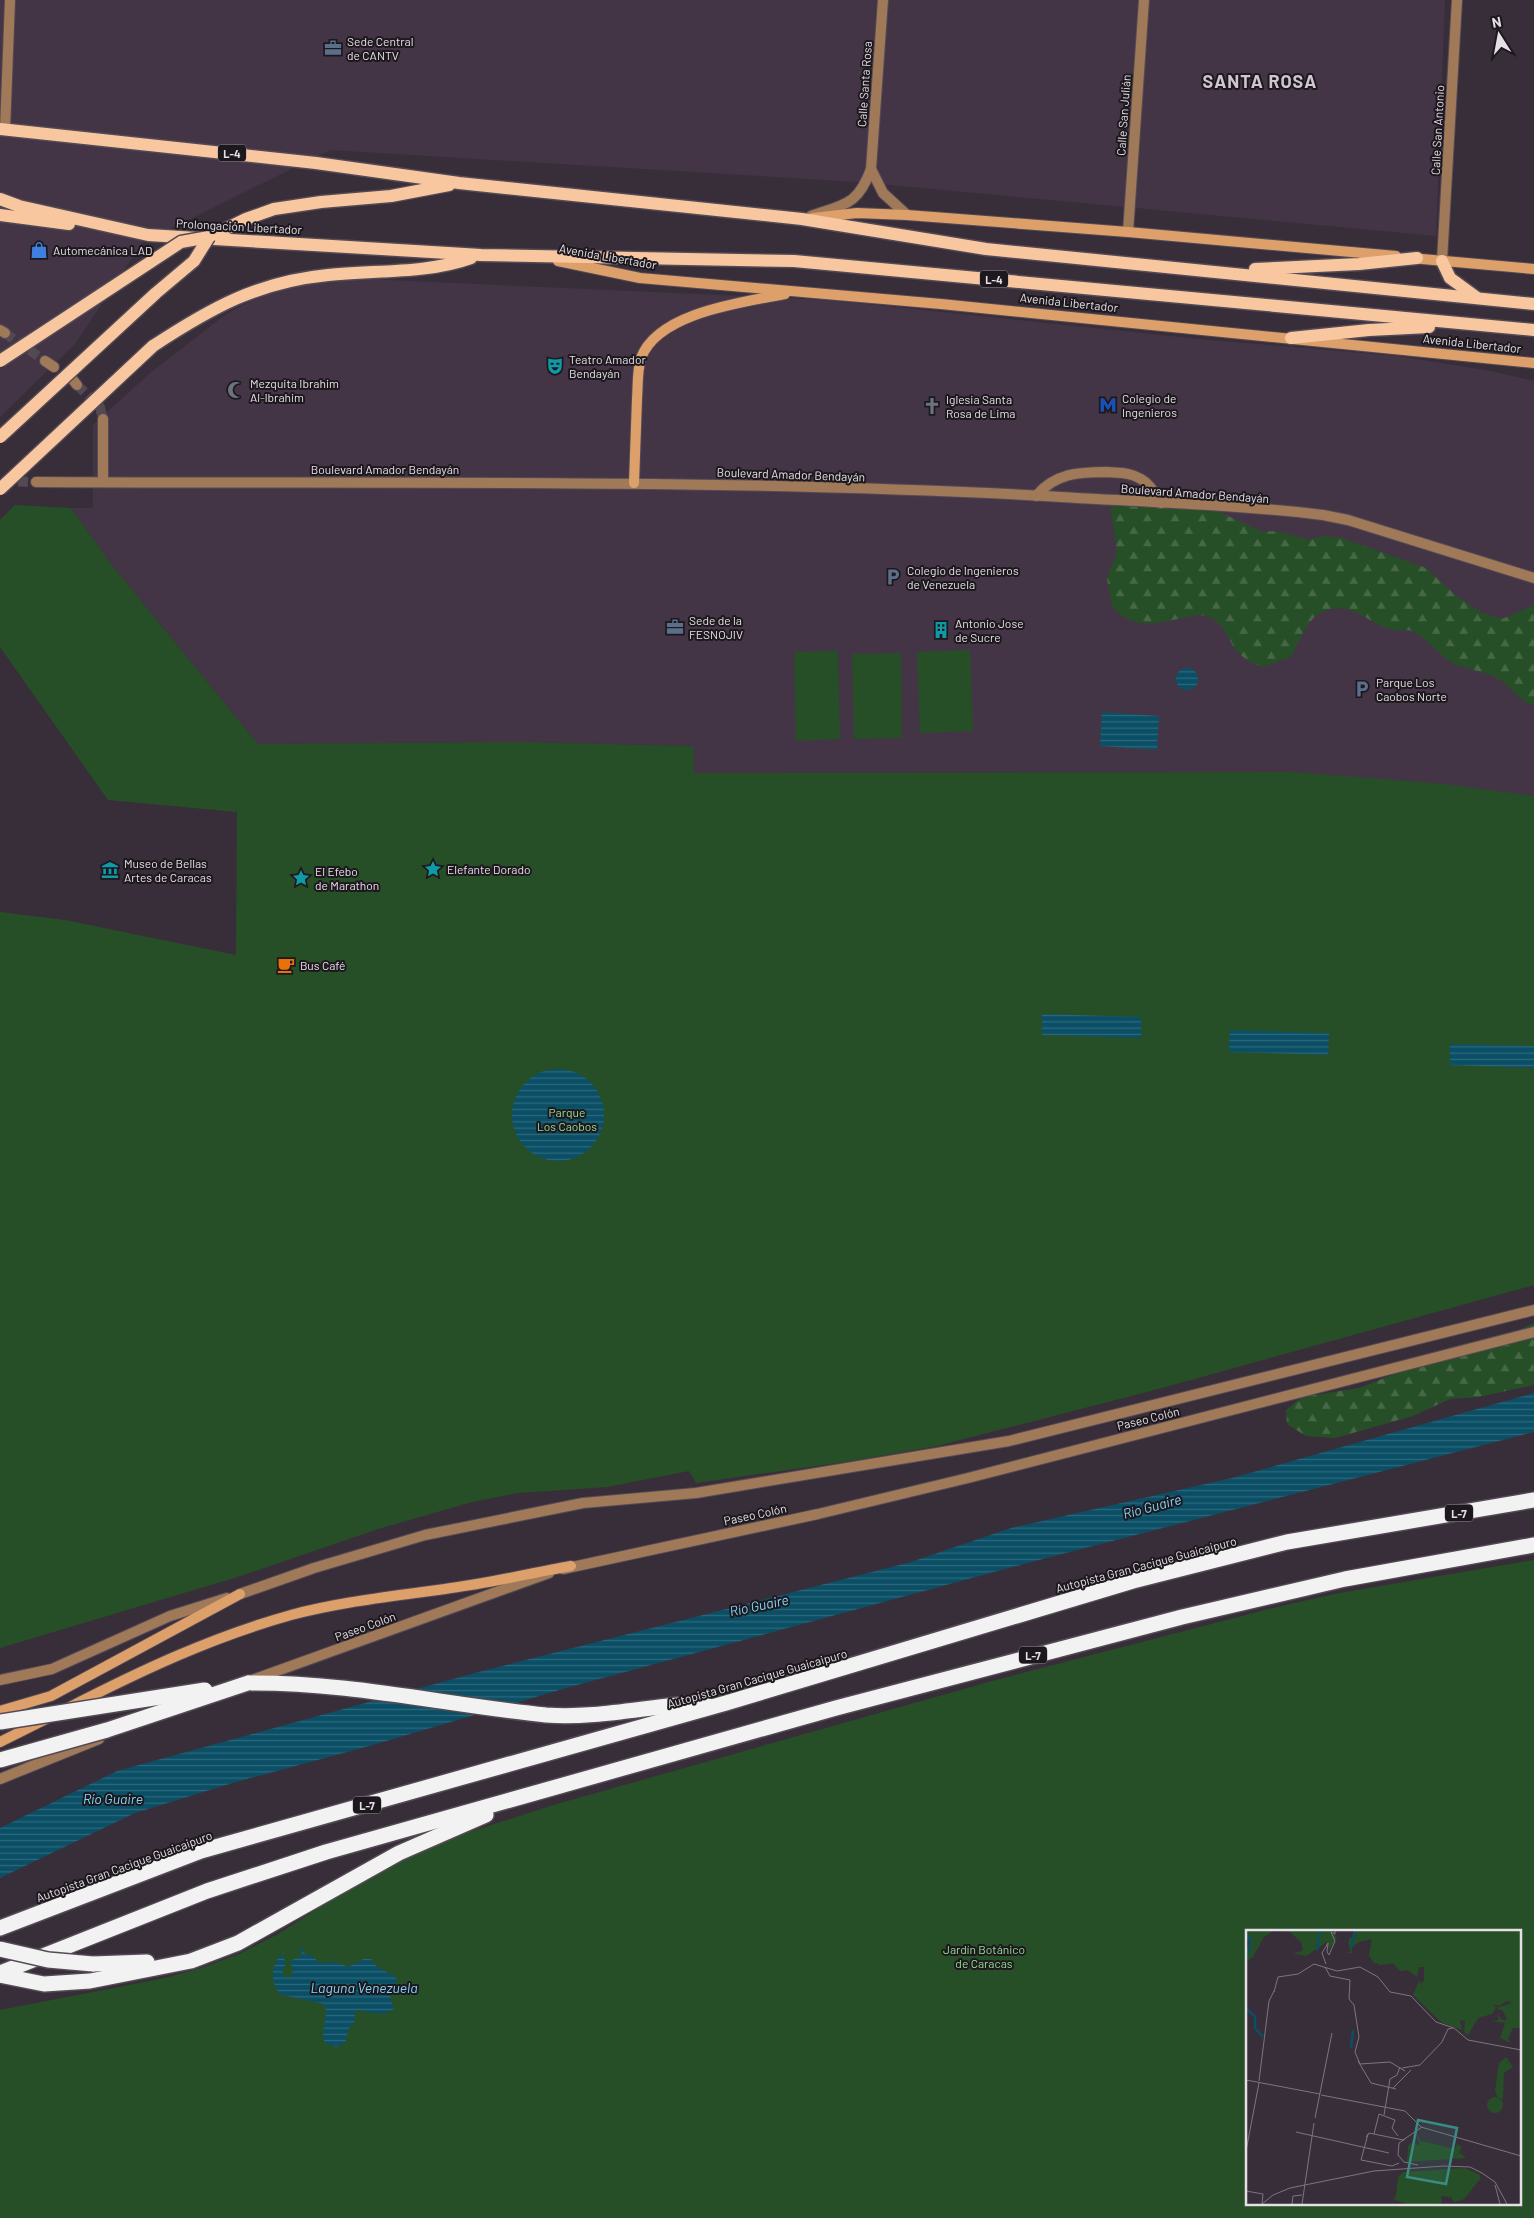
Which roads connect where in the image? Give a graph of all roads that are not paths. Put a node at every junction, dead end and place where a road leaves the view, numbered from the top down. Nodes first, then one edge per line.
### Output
1 (10, 0) edge
2 (883, 0) edge
3 (1144, 0) edge
4 (1457, 0) edge
5 (2, 130) edge
6 (871, 169) junction
7 (459, 183) junction
8 (0, 199) edge
9 (907, 215) junction
10 (0, 216) edge
11 (802, 219) junction
12 (1128, 232) junction
13 (148, 235) junction
14 (209, 237) junction
15 (481, 255) junction
16 (514, 256) junction
17 (1417, 258) junction
18 (1442, 261) junction
19 (1534, 269) edge
20 (1210, 271) junction
21 (797, 291) junction
22 (1478, 298) junction
23 (1534, 304) edge
24 (1474, 324) junction
25 (1534, 330) edge
26 (1291, 338) junction
27 (0, 360) edge
28 (45, 360) tunnel mouth
29 (1529, 363) edge
30 (54, 367) dead end
31 (1534, 368) edge
32 (103, 419) tunnel mouth
33 (0, 437) edge
34 (36, 482) tunnel mouth
35 (103, 482) junction
36 (634, 482) junction
37 (0, 489) edge
38 (1036, 496) junction
39 (1161, 503) junction
40 (1534, 578) edge
41 (1534, 1310) edge
42 (1534, 1332) edge
43 (1534, 1500) edge
44 (1534, 1546) edge
45 (570, 1566) junction
46 (240, 1594) junction
47 (0, 1680) edge
48 (248, 1683) junction
49 (726, 1703) junction
50 (0, 1711) edge
51 (0, 1722) edge
52 (0, 1742) edge
53 (0, 1760) edge
54 (0, 1779) edge
55 (539, 1792) junction
56 (0, 1928) edge
57 (0, 1949) edge
58 (191, 1961) junction
59 (0, 1974) edge

1 - 5 street
2 - 6 street, Calle Santa Rosa
3 - 12 street, Calle San Julián
4 - 18 street, Calle San Antonio
5 - 7 main road, L-4
6 - 9 street
6 - 11 street, Calle Santa Rosa
7 - 11 main road, L-4
7 - 14 main road
8 - 13 main road, Prolongación Libertador / L-4
9 - 11 main road, L-4
9 - 12 main road, L-4
10 - 13 main road, L-4
11 - 20 main road, L-4
12 - 17 main road, L-4
13 - 15 main road, Prolongación Libertador / L-4
14 - 27 main road, bridge
14 - 33 main road, bridge
15 - 16 main road, Avenida Libertador / L-4
15 - 37 main road, L-4, bridge
16 - 21 main road, Avenida Libertador / L-4
16 - 24 main road, Avenida Libertador / L-4
17 - 18 main road, L-4
17 - 20 main road, L-4
18 - 19 main road, L-4
18 - 22 main road
20 - 22 main road, L-4
21 - 26 main road, Avenida Libertador / L-4
21 - 36 main road
22 - 23 main road, L-4
24 - 25 main road, Avenida Libertador / L-4
24 - 26 main road, L-4
26 - 29 main road, Avenida Libertador / L-4
28 - 30 street
29 - 31 street
32 - 35 street
34 - 35 street, Boulevard Amador Bendayán
35 - 36 street, Boulevard Amador Bendayán
36 - 38 street, Boulevard Amador Bendayán
38 - 39 street, Boulevard Amador Bendayán
38 - 39 street
39 - 40 street, Boulevard Amador Bendayán
41 - 46 street, Paseo Colón
42 - 45 street, Paseo Colón
43 - 49 highway, Autopista Gran Cacique Guaicaipuro / L-7
44 - 55 highway, L-7
45 - 52 main road
45 - 54 street, Paseo Colón
46 - 47 street, Paseo Colón
46 - 50 main road
48 - 49 highway
48 - 51 highway, bridge
48 - 53 highway, bridge
49 - 56 highway, Autopista Gran Cacique Guaicaipuro / L-7
55 - 58 highway
55 - 59 highway, L-7
57 - 58 highway, bridge
58 - 59 highway

